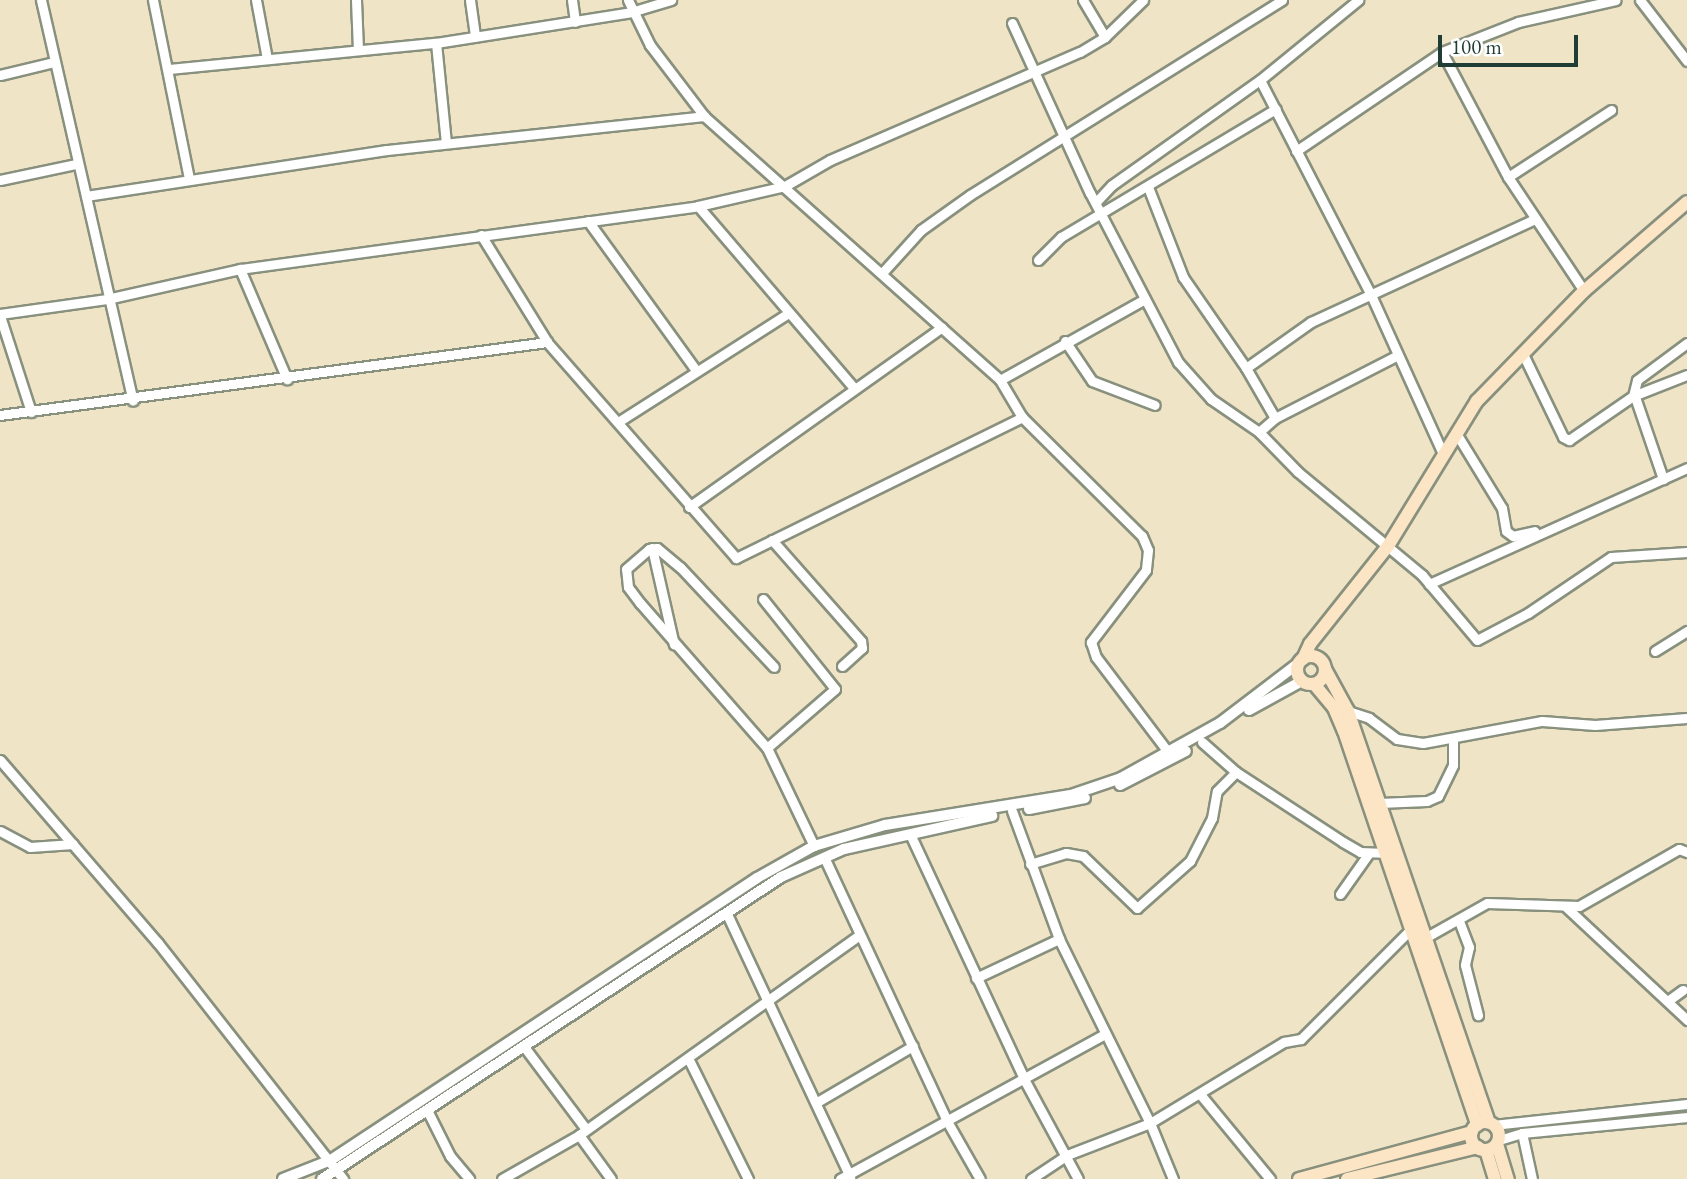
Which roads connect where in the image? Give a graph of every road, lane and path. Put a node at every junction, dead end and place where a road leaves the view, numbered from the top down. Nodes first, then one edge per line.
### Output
1 (41, 0) edge
2 (153, 0) edge
3 (256, 0) edge
4 (355, 0) edge
5 (470, 0) edge
6 (572, 0) edge
7 (628, 0) edge
8 (671, 0) edge
9 (1083, 0) edge
10 (1143, 0) edge
11 (1282, 0) edge
12 (1359, 0) edge
13 (1616, 0) edge
14 (1640, 0) edge
15 (631, 12) junction
16 (575, 22) junction
17 (1012, 23) dead end
18 (475, 37) junction
19 (1105, 37) junction
20 (436, 43) junction
21 (358, 50) junction
22 (1442, 52) junction
23 (267, 59) junction
24 (1687, 61) edge
25 (54, 62) junction
26 (169, 69) junction
27 (1034, 70) junction
28 (0, 75) edge
29 (1260, 80) junction
30 (1276, 108) junction
31 (1611, 110) dead end
32 (704, 116) junction
33 (1065, 139) junction
34 (446, 143) junction
35 (1296, 151) junction
36 (76, 164) junction
37 (1508, 177) junction
38 (189, 178) junction
39 (0, 180) edge
40 (785, 186) junction
41 (1148, 187) junction
42 (86, 196) junction
43 (1097, 202) junction
44 (1687, 202) edge
45 (698, 206) junction
46 (1102, 214) junction
47 (587, 220) junction
48 (1533, 220) junction
49 (481, 235) junction
50 (1038, 260) dead end
51 (240, 269) junction
52 (882, 273) junction
53 (1584, 291) junction
54 (1371, 295) junction
55 (107, 299) junction
56 (1145, 299) junction
57 (787, 314) junction
58 (0, 315) edge
59 (942, 327) junction
60 (1065, 341) junction
61 (547, 342) junction
62 (1687, 343) edge
63 (1522, 352) junction
64 (1396, 356) junction
65 (1246, 368) junction
66 (696, 370) junction
67 (1687, 375) edge
68 (287, 379) junction
69 (1000, 380) junction
70 (853, 387) junction
71 (1634, 396) junction
72 (132, 401) junction
73 (1155, 405) dead end
74 (31, 412) junction
75 (0, 415) edge
76 (1022, 417) junction
77 (1275, 418) junction
78 (618, 422) junction
79 (1259, 432) junction
80 (1456, 433) junction
81 (1443, 454) junction
82 (1687, 468) edge
83 (1663, 479) junction
84 (689, 507) junction
85 (1555, 526) junction
86 (772, 540) junction
87 (1388, 546) junction
88 (652, 548) junction
89 (1687, 552) edge
90 (1429, 584) junction
91 (762, 599) dead end
92 (1323, 631) junction
93 (1687, 631) edge
94 (675, 647) junction
95 (1655, 651) dead end
96 (1302, 661) junction
97 (1322, 664) junction
98 (842, 666) dead end
99 (774, 667) dead end
100 (1308, 682) junction
101 (1348, 711) junction
102 (1687, 718) edge
103 (1453, 740) junction
104 (1202, 742) junction
105 (767, 748) junction
106 (1169, 753) junction
107 (0, 760) edge
108 (1236, 772) junction
109 (1379, 803) junction
110 (1012, 811) junction
111 (0, 831) edge
112 (911, 834) junction
113 (73, 844) junction
114 (814, 846) junction
115 (1687, 852) edge
116 (1368, 853) junction
117 (1385, 853) junction
118 (824, 857) junction
119 (1030, 864) junction
120 (1340, 894) dead end
121 (1565, 907) junction
122 (726, 912) junction
123 (1459, 921) junction
124 (1410, 930) junction
125 (859, 936) junction
126 (1059, 939) junction
127 (1423, 939) junction
128 (976, 978) junction
129 (1683, 990) dead end
130 (1669, 1000) junction
131 (771, 1001) junction
132 (1478, 1015) dead end
133 (1687, 1020) edge
134 (1105, 1034) junction
135 (913, 1046) junction
136 (525, 1048) junction
137 (689, 1060) junction
138 (1026, 1081) junction
139 (1200, 1094) junction
140 (817, 1102) junction
141 (1687, 1104) edge
142 (428, 1112) junction
143 (1687, 1117) edge
144 (948, 1123) junction
145 (1150, 1123) junction
146 (1483, 1126) junction
147 (582, 1131) junction
148 (1522, 1133) junction
149 (1490, 1145) junction
150 (1067, 1155) junction
151 (331, 1160) junction
152 (340, 1175) edge
153 (846, 1178) edge
154 (283, 1179) edge
155 (322, 1179) edge
156 (469, 1179) edge
157 (502, 1179) edge
158 (611, 1179) edge
159 (748, 1179) edge
160 (980, 1179) edge
161 (1031, 1179) edge
162 (1078, 1179) edge
163 (1173, 1179) edge
164 (1269, 1179) edge
165 (1299, 1179) edge
166 (1347, 1179) edge
167 (1495, 1179) edge
168 (1508, 1179) edge
169 (1532, 1179) edge

1 - 25 street
2 - 26 street
3 - 23 street
4 - 21 street
5 - 18 street
6 - 16 street
7 - 15 street
8 - 15 street
9 - 19 street
10 - 19 street
11 - 33 street
12 - 29 street
13 - 22 street
14 - 24 street
15 - 16 street
15 - 32 street
16 - 18 street
17 - 27 street
18 - 20 street
19 - 27 street
20 - 21 street
20 - 34 street
21 - 23 street
22 - 35 street
22 - 37 street
23 - 26 street
25 - 28 street
25 - 36 street
26 - 38 street
27 - 33 street
27 - 40 street
29 - 30 street
29 - 43 street
30 - 35 street
30 - 41 street
31 - 37 street
32 - 34 street
32 - 40 street
33 - 43 street
33 - 52 street
34 - 38 street
35 - 54 street
36 - 39 street
36 - 42 street
37 - 48 street
38 - 42 street
40 - 45 street
40 - 52 street
41 - 46 street
41 - 65 street
42 - 55 street
43 - 46 street
44 - 53 main road
45 - 47 street
45 - 57 street
46 - 50 street
46 - 56 street
47 - 49 street
47 - 66 street
48 - 53 street
48 - 54 street
49 - 51 street
49 - 61 street
51 - 55 street
51 - 68 street
52 - 59 street
53 - 63 main road
54 - 64 street
54 - 65 street
55 - 58 street
55 - 72 street
56 - 60 street
56 - 79 street
57 - 66 street
57 - 70 street
58 - 74 street
59 - 69 street
59 - 70 street
60 - 69 street
60 - 73 street
61 - 68 street
61 - 78 street
62 - 71 street
63 - 71 street
63 - 80 main road
64 - 77 street
64 - 81 street
65 - 77 street
66 - 78 street
67 - 71 street
68 - 72 street
69 - 76 street
70 - 84 street
71 - 83 street
72 - 74 street
74 - 75 street
76 - 86 street
76 - 106 street
77 - 79 street
78 - 84 street
79 - 87 street
80 - 81 main road
80 - 85 street
81 - 87 main road
82 - 83 street
83 - 85 street
84 - 86 street
85 - 90 street
86 - 98 street
87 - 90 street
87 - 92 main road
88 - 94 street
88 - 94 street
88 - 99 street
89 - 90 street
91 - 105 street
92 - 96 main road
92 - 97 main road
93 - 95 street
94 - 105 street
96 - 97 main road
96 - 100 main road
96 - 106 street
97 - 100 main road
97 - 101 main road
100 - 104 street
100 - 117 main road
101 - 103 street
101 - 109 main road
102 - 103 street
103 - 109 street
104 - 108 street
104 - 110 street
105 - 114 street
106 - 114 street
107 - 113 street
108 - 116 street
108 - 119 street
109 - 127 main road
110 - 112 street
110 - 119 street
111 - 113 street
112 - 118 street
112 - 128 street
113 - 151 street
114 - 151 street
115 - 121 street
116 - 117 street
116 - 120 street
117 - 124 main road
118 - 122 street
118 - 125 street
119 - 126 street
121 - 123 street
121 - 130 street
122 - 131 street
122 - 136 street
123 - 127 street
123 - 132 street
124 - 139 street
124 - 146 main road
125 - 131 street
125 - 135 street
126 - 128 street
126 - 134 street
127 - 146 main road
128 - 138 street
129 - 130 street
130 - 133 street
131 - 137 street
131 - 140 street
134 - 138 street
134 - 145 street
135 - 140 street
135 - 144 street
136 - 142 street
136 - 147 street
137 - 147 street
137 - 159 street
138 - 144 street
138 - 150 street
139 - 145 street
139 - 164 street
140 - 153 street
141 - 146 street
142 - 152 street
142 - 156 street
143 - 148 street
144 - 153 street
144 - 160 street
145 - 150 street
145 - 163 street
146 - 149 main road
146 - 149 main road
146 - 165 main road
147 - 157 street
147 - 158 street
148 - 149 street
148 - 169 street
149 - 166 main road
149 - 167 main road
149 - 168 main road
150 - 161 street
150 - 162 street
151 - 152 street
151 - 154 street
152 - 155 street

